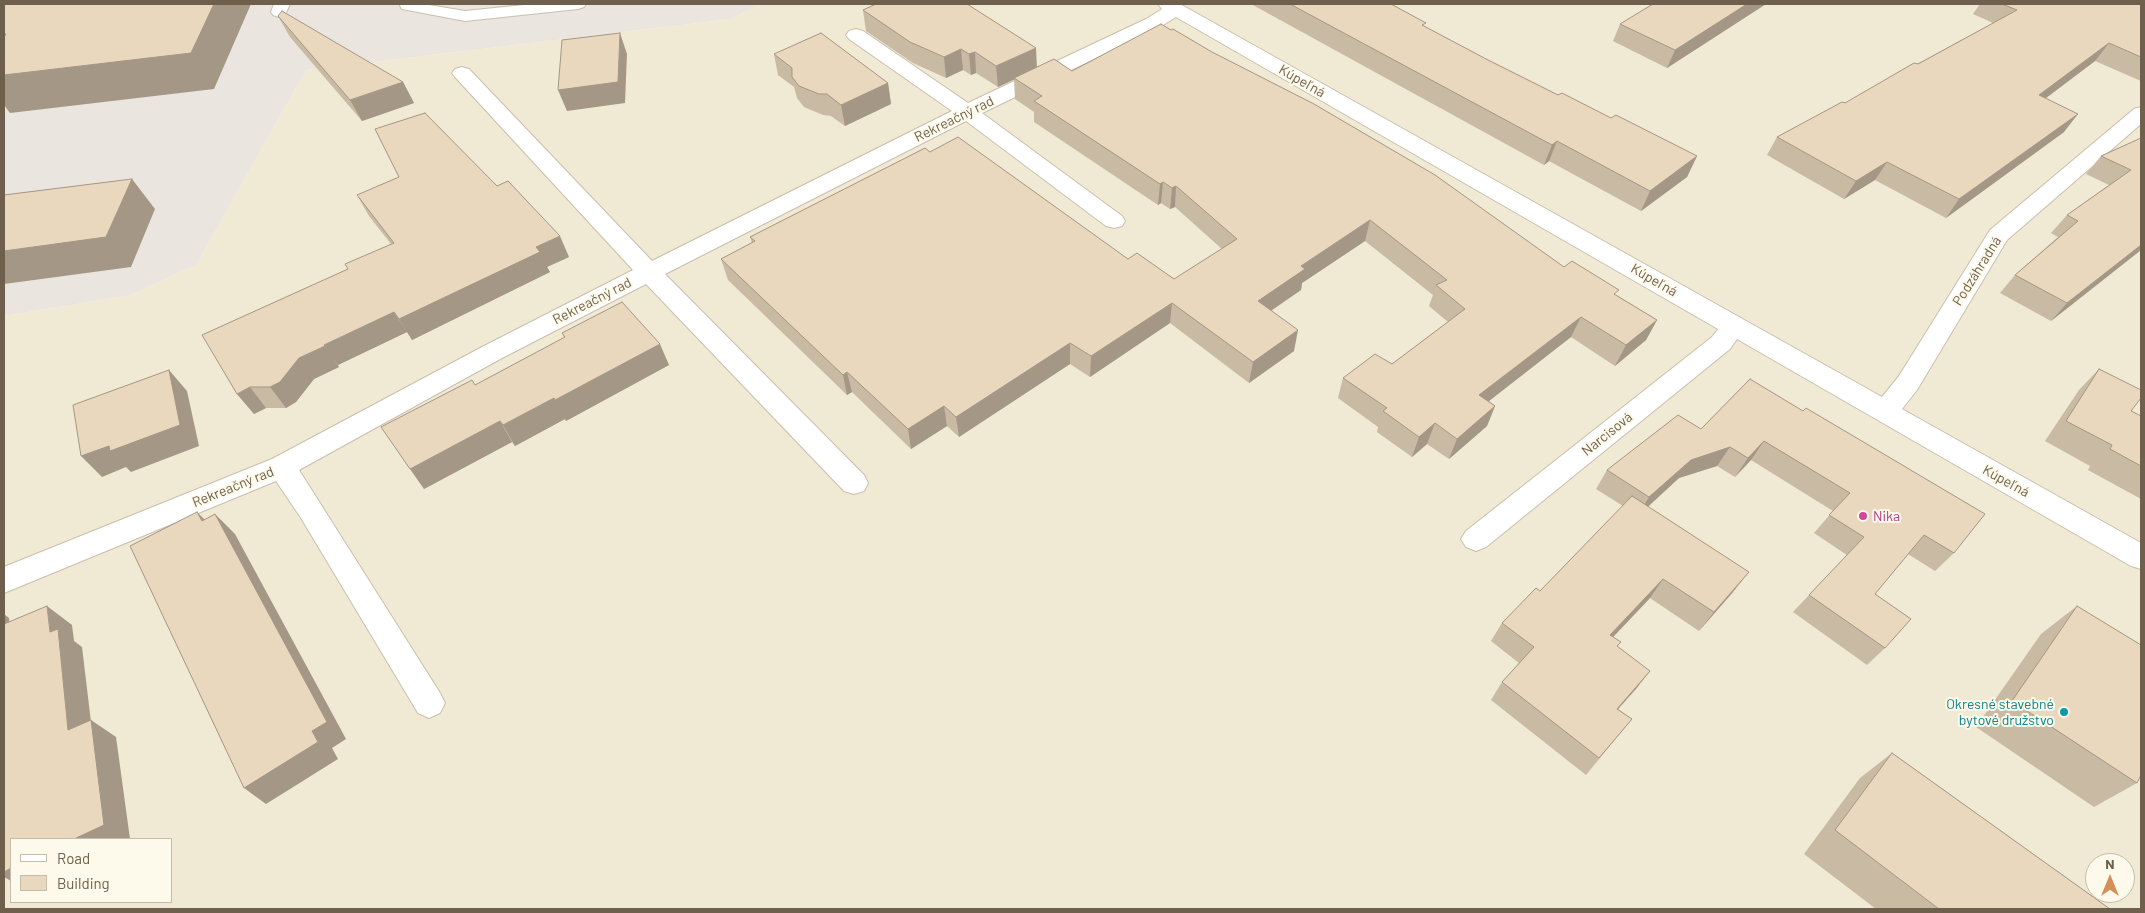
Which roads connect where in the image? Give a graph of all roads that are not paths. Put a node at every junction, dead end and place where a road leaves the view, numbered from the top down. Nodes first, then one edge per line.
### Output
1 (578, 4) edge
2 (408, 6) dead end
3 (1171, 6) edge
4 (856, 35) dead end
5 (462, 73) dead end
6 (967, 112) junction
7 (2141, 113) edge
8 (1114, 221) dead end
9 (649, 272) junction
10 (1734, 325) junction
11 (1885, 412) junction
12 (282, 467) junction
13 (854, 483) dead end
14 (1476, 539) dead end
15 (2141, 557) edge
16 (4, 580) edge
17 (429, 703) dead end

1 - 2 lane
3 - 6 street, Rekreačný rad
3 - 10 street, Kúpeľná
4 - 6 street
5 - 9 street
6 - 8 street
6 - 9 street, Rekreačný rad
7 - 11 street, Podzáhradná
9 - 12 street, Rekreačný rad
9 - 13 street
10 - 11 street, Kúpeľná
10 - 14 street, Narcisová
11 - 15 street, Kúpeľná
12 - 16 street, Rekreačný rad
12 - 17 street

